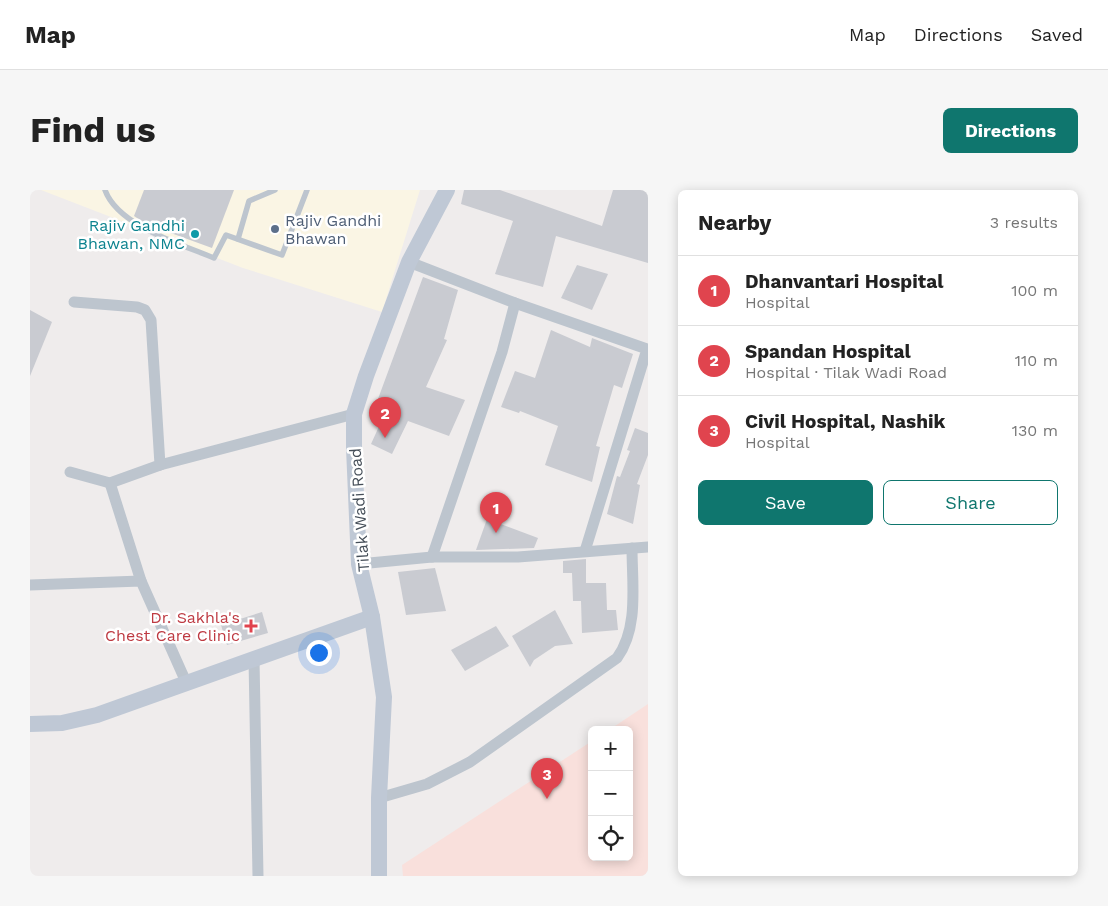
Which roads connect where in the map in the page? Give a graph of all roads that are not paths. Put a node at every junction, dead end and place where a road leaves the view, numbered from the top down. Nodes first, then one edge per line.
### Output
1 (105, 190) edge
2 (275, 190) edge
3 (307, 190) edge
4 (447, 190) edge
5 (238, 239) junction
6 (409, 262) junction
7 (74, 302) dead end
8 (515, 304) junction
9 (648, 349) edge
10 (354, 414) junction
11 (160, 465) junction
12 (70, 472) dead end
13 (110, 483) junction
14 (648, 547) edge
15 (632, 548) junction
16 (586, 551) junction
17 (432, 557) junction
18 (359, 564) junction
19 (141, 581) junction
20 (30, 585) edge
21 (372, 617) junction
22 (254, 659) junction
23 (186, 682) junction
24 (30, 724) edge
25 (378, 798) junction
26 (258, 876) edge
27 (379, 876) edge

1 - 5 lane
2 - 5 lane
3 - 5 lane
4 - 6 street, Tilak Wadi Road
6 - 8 street
6 - 10 street, Tilak Wadi Road
7 - 11 street
8 - 9 street
8 - 17 street
9 - 16 street
10 - 11 street
10 - 18 street, Tilak Wadi Road
11 - 13 street
12 - 13 street
13 - 19 street
14 - 15 street
15 - 16 street
15 - 25 street
16 - 17 street
17 - 18 street
18 - 21 street, Tilak Wadi Road
19 - 20 street
19 - 23 street
21 - 22 street
21 - 25 street, Tilak Wadi Road
22 - 23 street
22 - 26 street
23 - 24 street
25 - 27 street, Tilak Wadi Road

